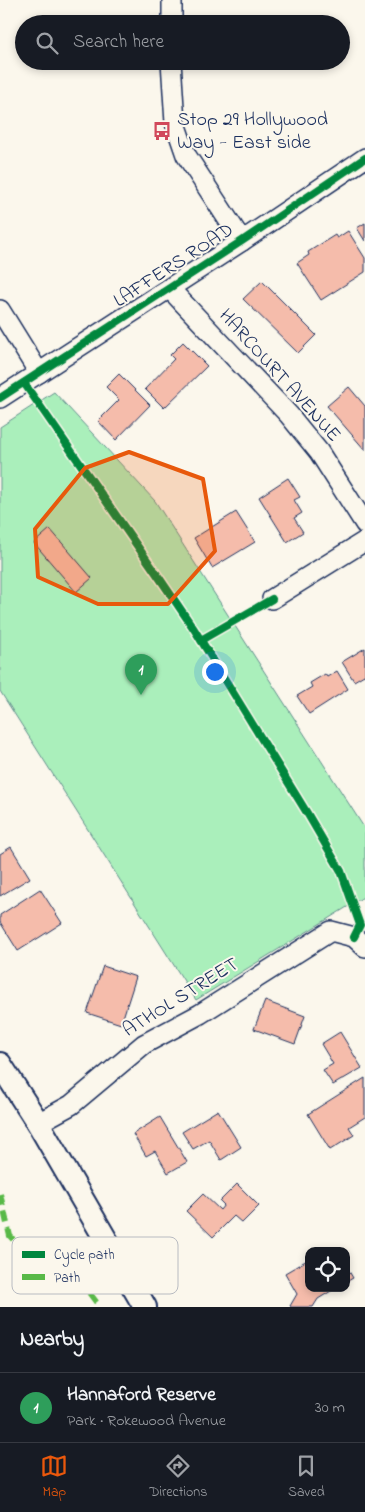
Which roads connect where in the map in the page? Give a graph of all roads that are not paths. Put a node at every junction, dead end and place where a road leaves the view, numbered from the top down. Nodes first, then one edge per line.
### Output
1 (172, 0) edge
2 (172, 15) edge
3 (172, 70) edge
4 (365, 158) edge
5 (242, 241) junction
6 (170, 288) junction
7 (0, 310) edge
8 (40, 373) junction
9 (0, 398) edge
10 (365, 524) edge
11 (365, 541) edge
12 (272, 599) dead end
13 (360, 942) edge
14 (0, 1064) edge
15 (38, 1123) junction
16 (104, 1237) edge
17 (137, 1294) edge
18 (145, 1307) edge

1 - 2 street
3 - 5 street
4 - 5 street, LAFFERS ROAD
5 - 6 street, LAFFERS ROAD
6 - 8 street, LAFFERS ROAD
6 - 10 street, HARCOURT AVENUE
7 - 8 street
8 - 9 street, LAFFERS ROAD
11 - 12 street
13 - 15 street, ATHOL STREET
14 - 15 main road
15 - 16 main road
17 - 18 main road

